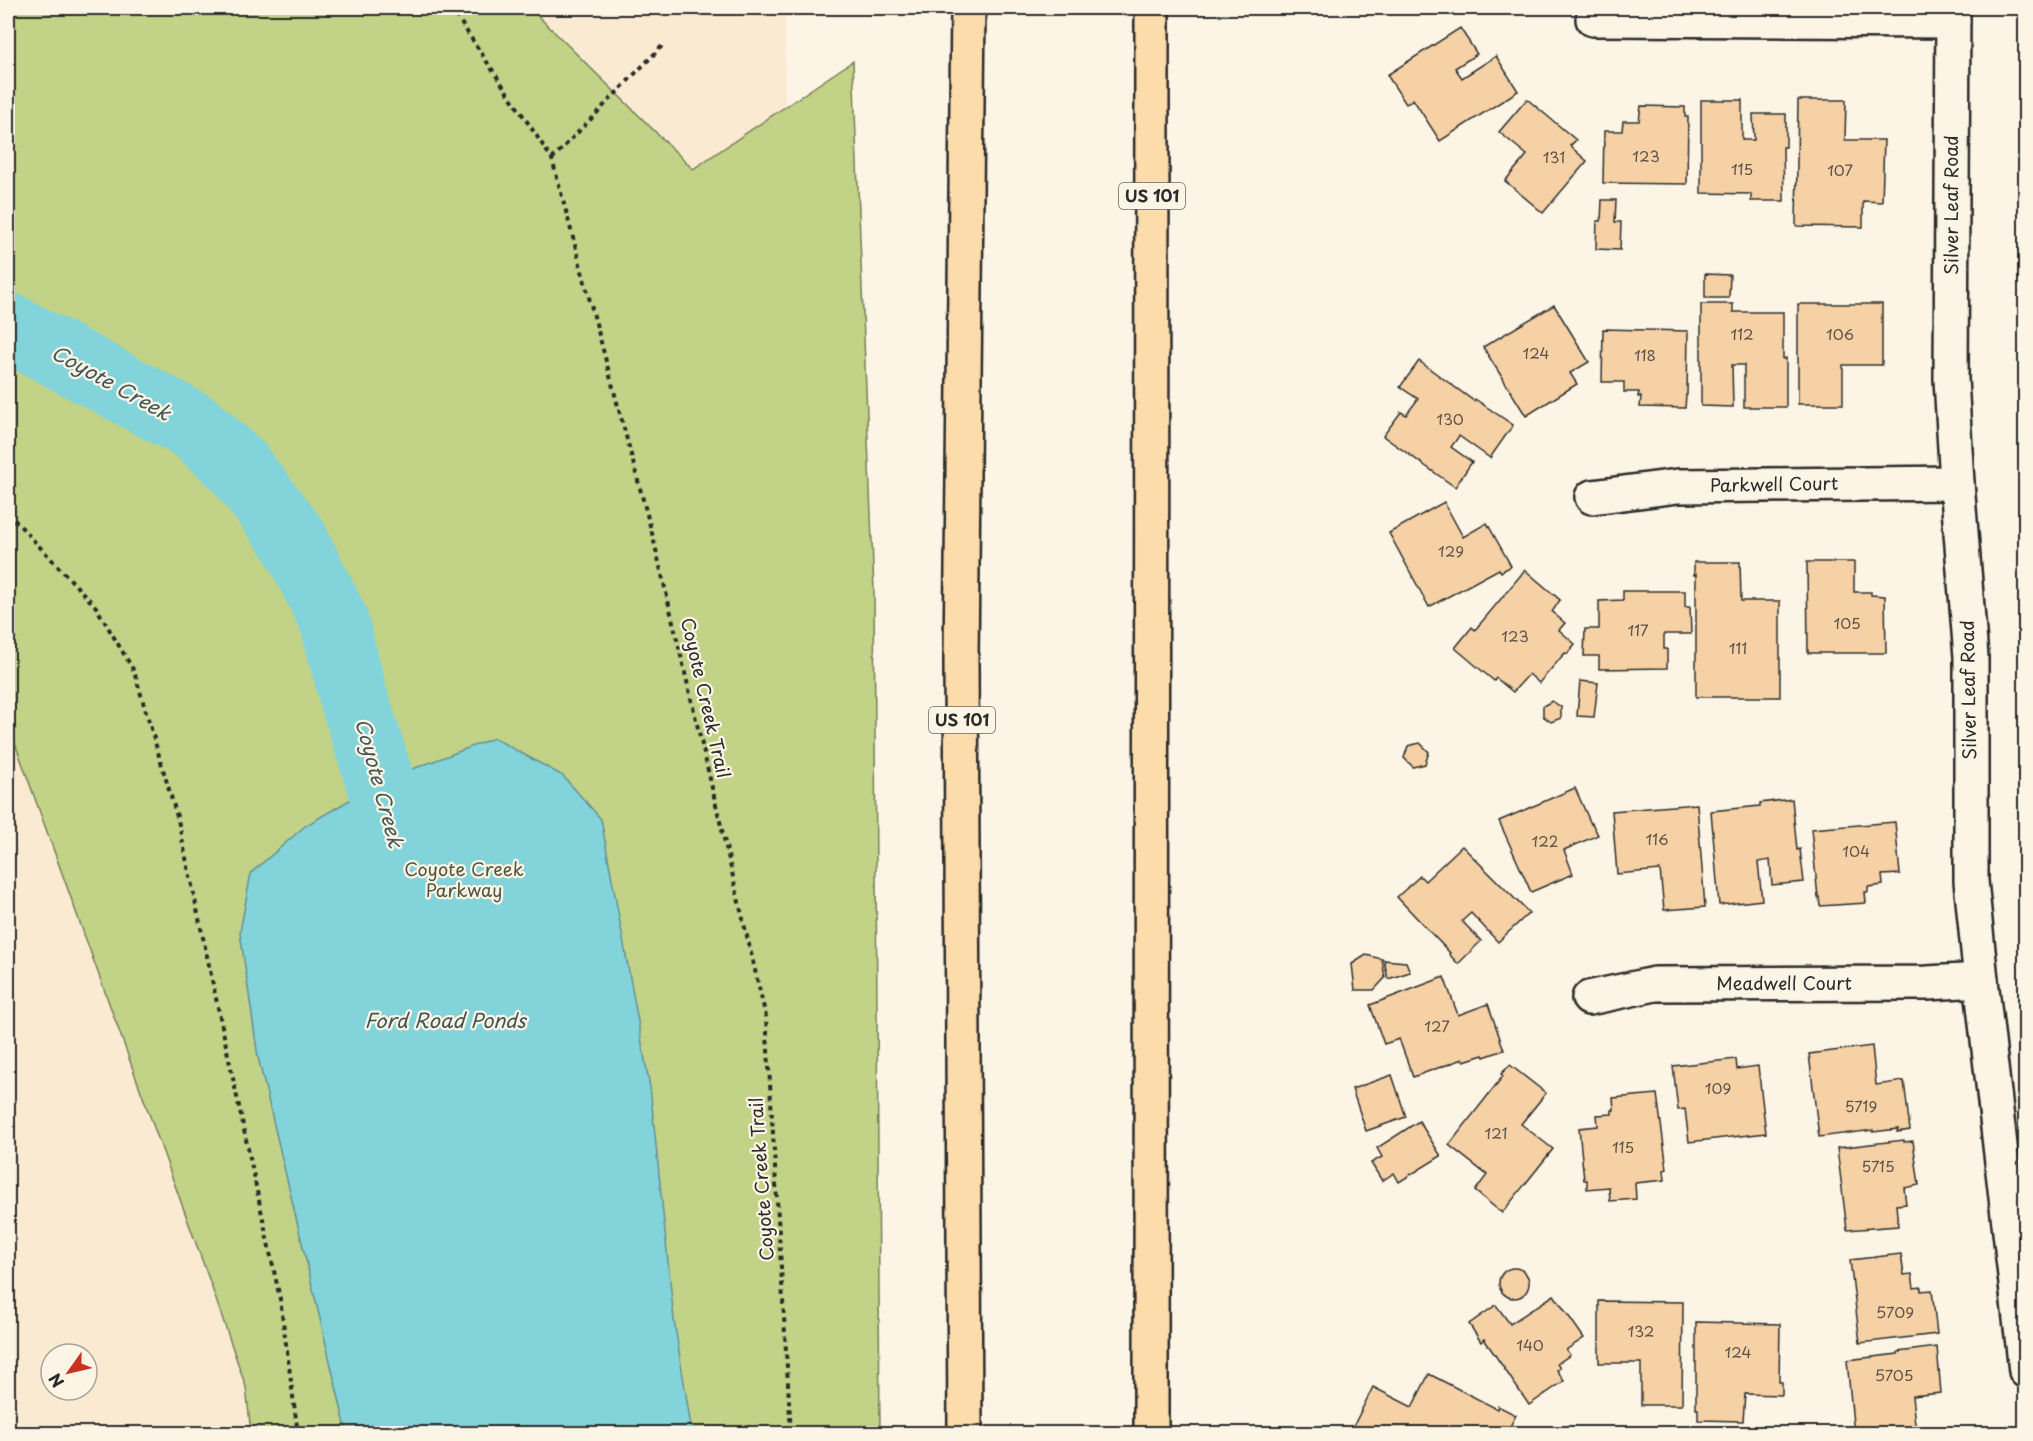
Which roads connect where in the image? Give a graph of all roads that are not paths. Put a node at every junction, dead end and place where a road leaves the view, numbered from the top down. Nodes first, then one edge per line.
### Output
1 (968, 8) edge
2 (1152, 8) edge
3 (1953, 14) edge
4 (1593, 19) dead end
5 (1957, 483) junction
6 (1592, 496) dead end
7 (1981, 980) junction
8 (1589, 998) dead end
9 (2025, 1371) edge
10 (965, 1434) edge
11 (1151, 1434) edge

1 - 10 highway, US 101
2 - 11 highway, US 101
3 - 4 street
3 - 5 street, Silver Leaf Road
5 - 6 street, Parkwell Court
5 - 7 street, Silver Leaf Road
7 - 8 street, Meadwell Court
7 - 9 street, Silver Leaf Road

